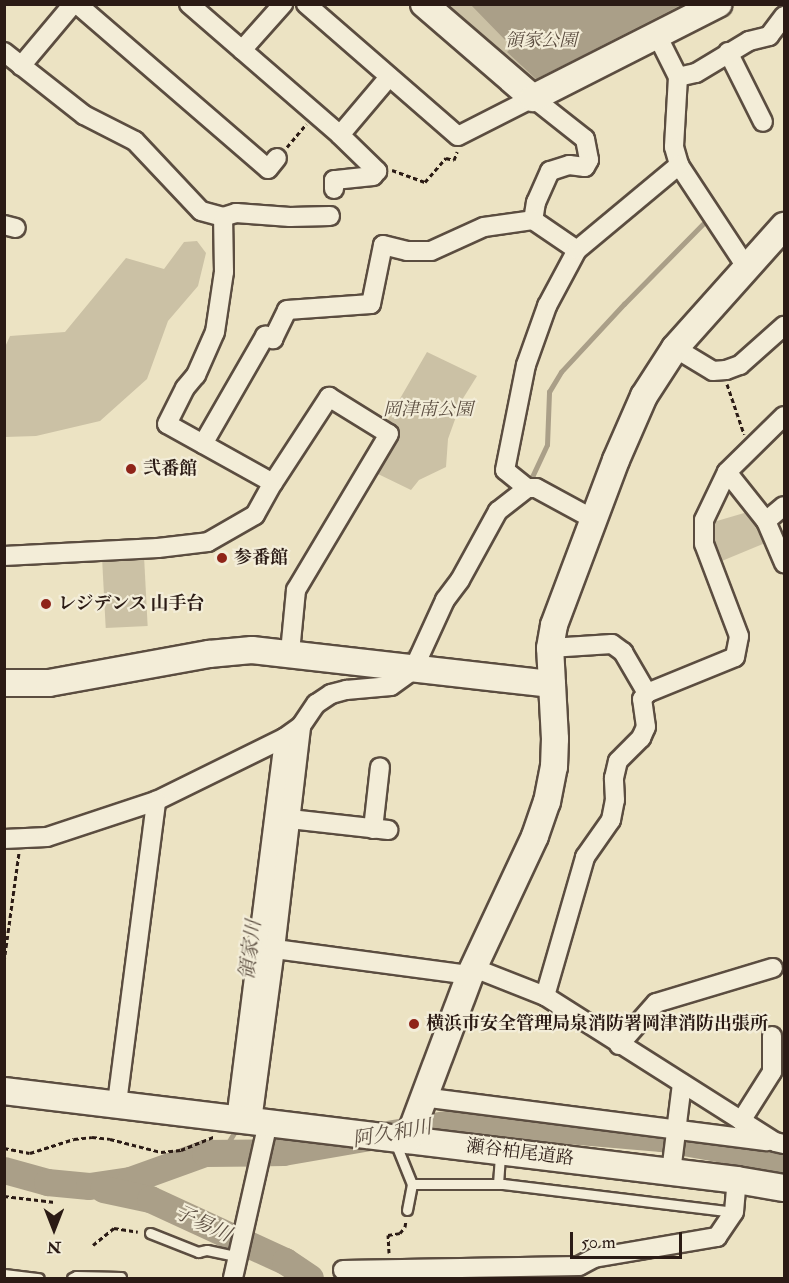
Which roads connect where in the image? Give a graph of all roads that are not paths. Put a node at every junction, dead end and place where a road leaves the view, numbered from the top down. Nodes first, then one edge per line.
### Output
1 (75, 4) edge
2 (189, 4) edge
3 (283, 4) edge
4 (306, 4) edge
5 (424, 4) edge
6 (718, 4) edge
7 (784, 16) edge
8 (657, 35) junction
9 (242, 50) junction
10 (4, 52) edge
11 (728, 52) junction
12 (21, 66) junction
13 (389, 77) junction
14 (678, 77) junction
15 (533, 98) junction
16 (763, 122) dead end
17 (340, 135) junction
18 (277, 158) road end
19 (679, 165) junction
20 (334, 189) dead end
21 (330, 216) dead end
22 (223, 217) junction
23 (533, 220) junction
24 (784, 226) edge
25 (577, 250) junction
26 (750, 268) junction
27 (784, 326) edge
28 (675, 348) junction
29 (784, 416) edge
30 (203, 444) junction
31 (727, 472) junction
32 (273, 483) junction
33 (527, 488) junction
34 (784, 506) edge
35 (595, 520) junction
36 (766, 521) junction
37 (4, 556) edge
38 (784, 563) edge
39 (550, 648) junction
40 (290, 652) junction
41 (413, 670) junction
42 (4, 683) edge
43 (552, 684) junction
44 (646, 693) junction
45 (301, 726) junction
46 (284, 738) junction
47 (380, 767) dead end
48 (156, 801) junction
49 (290, 819) junction
50 (13, 839) edge
51 (275, 949) junction
52 (773, 968) dead end
53 (472, 971) junction
54 (545, 996) junction
55 (772, 1036) dead end
56 (619, 1045) junction
57 (682, 1084) junction
58 (4, 1091) edge
59 (422, 1096) junction
60 (117, 1103) junction
61 (741, 1121) junction
62 (250, 1124) junction
63 (676, 1130) junction
64 (400, 1139) junction
65 (780, 1143) edge
66 (500, 1151) junction
67 (672, 1162) junction
68 (737, 1180) junction
69 (412, 1184) junction
70 (498, 1184) junction
71 (784, 1188) edge
72 (407, 1210) road end
73 (734, 1212) junction
74 (150, 1233) road end
75 (240, 1249) junction
76 (343, 1270) dead end
77 (581, 1272) edge
78 (4, 1274) edge
79 (84, 1277) edge
80 (121, 1277) dead end
81 (39, 1278) edge
82 (72, 1278) edge
83 (233, 1278) edge

1 - 12 street
1 - 18 street
2 - 9 street
3 - 9 street
4 - 13 street
5 - 15 street
6 - 8 street
7 - 11 street
8 - 14 street
8 - 15 street
9 - 17 street
10 - 12 street
11 - 14 street
11 - 16 street
12 - 22 street
13 - 15 street
13 - 17 street
14 - 19 street
15 - 23 street
17 - 20 street
19 - 25 street
19 - 26 street
21 - 22 street
22 - 30 street
23 - 25 street
23 - 30 street
24 - 26 street
25 - 33 street
26 - 28 street
27 - 28 street
28 - 35 street
29 - 31 street
30 - 32 street
31 - 36 street
31 - 44 street
32 - 37 street
32 - 40 street
33 - 35 street
33 - 41 street
34 - 36 street
35 - 39 street
36 - 38 street
39 - 43 street
39 - 44 street
40 - 41 street
40 - 42 street
41 - 43 street
41 - 45 street
43 - 53 street
44 - 54 street
45 - 46 street
45 - 49 street
46 - 48 street
46 - 62 street
47 - 49 street
48 - 50 street
48 - 60 street
49 - 51 street
51 - 53 street
51 - 62 street
52 - 56 street
53 - 54 street
53 - 59 street
54 - 56 street
55 - 61 street
56 - 57 street
57 - 61 street
57 - 63 street
58 - 60 street, 瀬谷柏尾道路
59 - 63 street
59 - 64 street
60 - 62 street, 瀬谷柏尾道路
61 - 65 street
62 - 64 street, 瀬谷柏尾道路
62 - 75 street
63 - 65 street
63 - 67 street
64 - 66 street, 瀬谷柏尾道路
64 - 69 lane
66 - 67 street, 瀬谷柏尾道路
66 - 70 lane
67 - 68 street, 瀬谷柏尾道路
68 - 71 street, 瀬谷柏尾道路
68 - 73 street
69 - 70 lane
69 - 72 lane
70 - 73 lane
73 - 77 street
74 - 75 lane
75 - 83 street
76 - 77 street
78 - 81 lane
79 - 80 lane
79 - 82 lane

